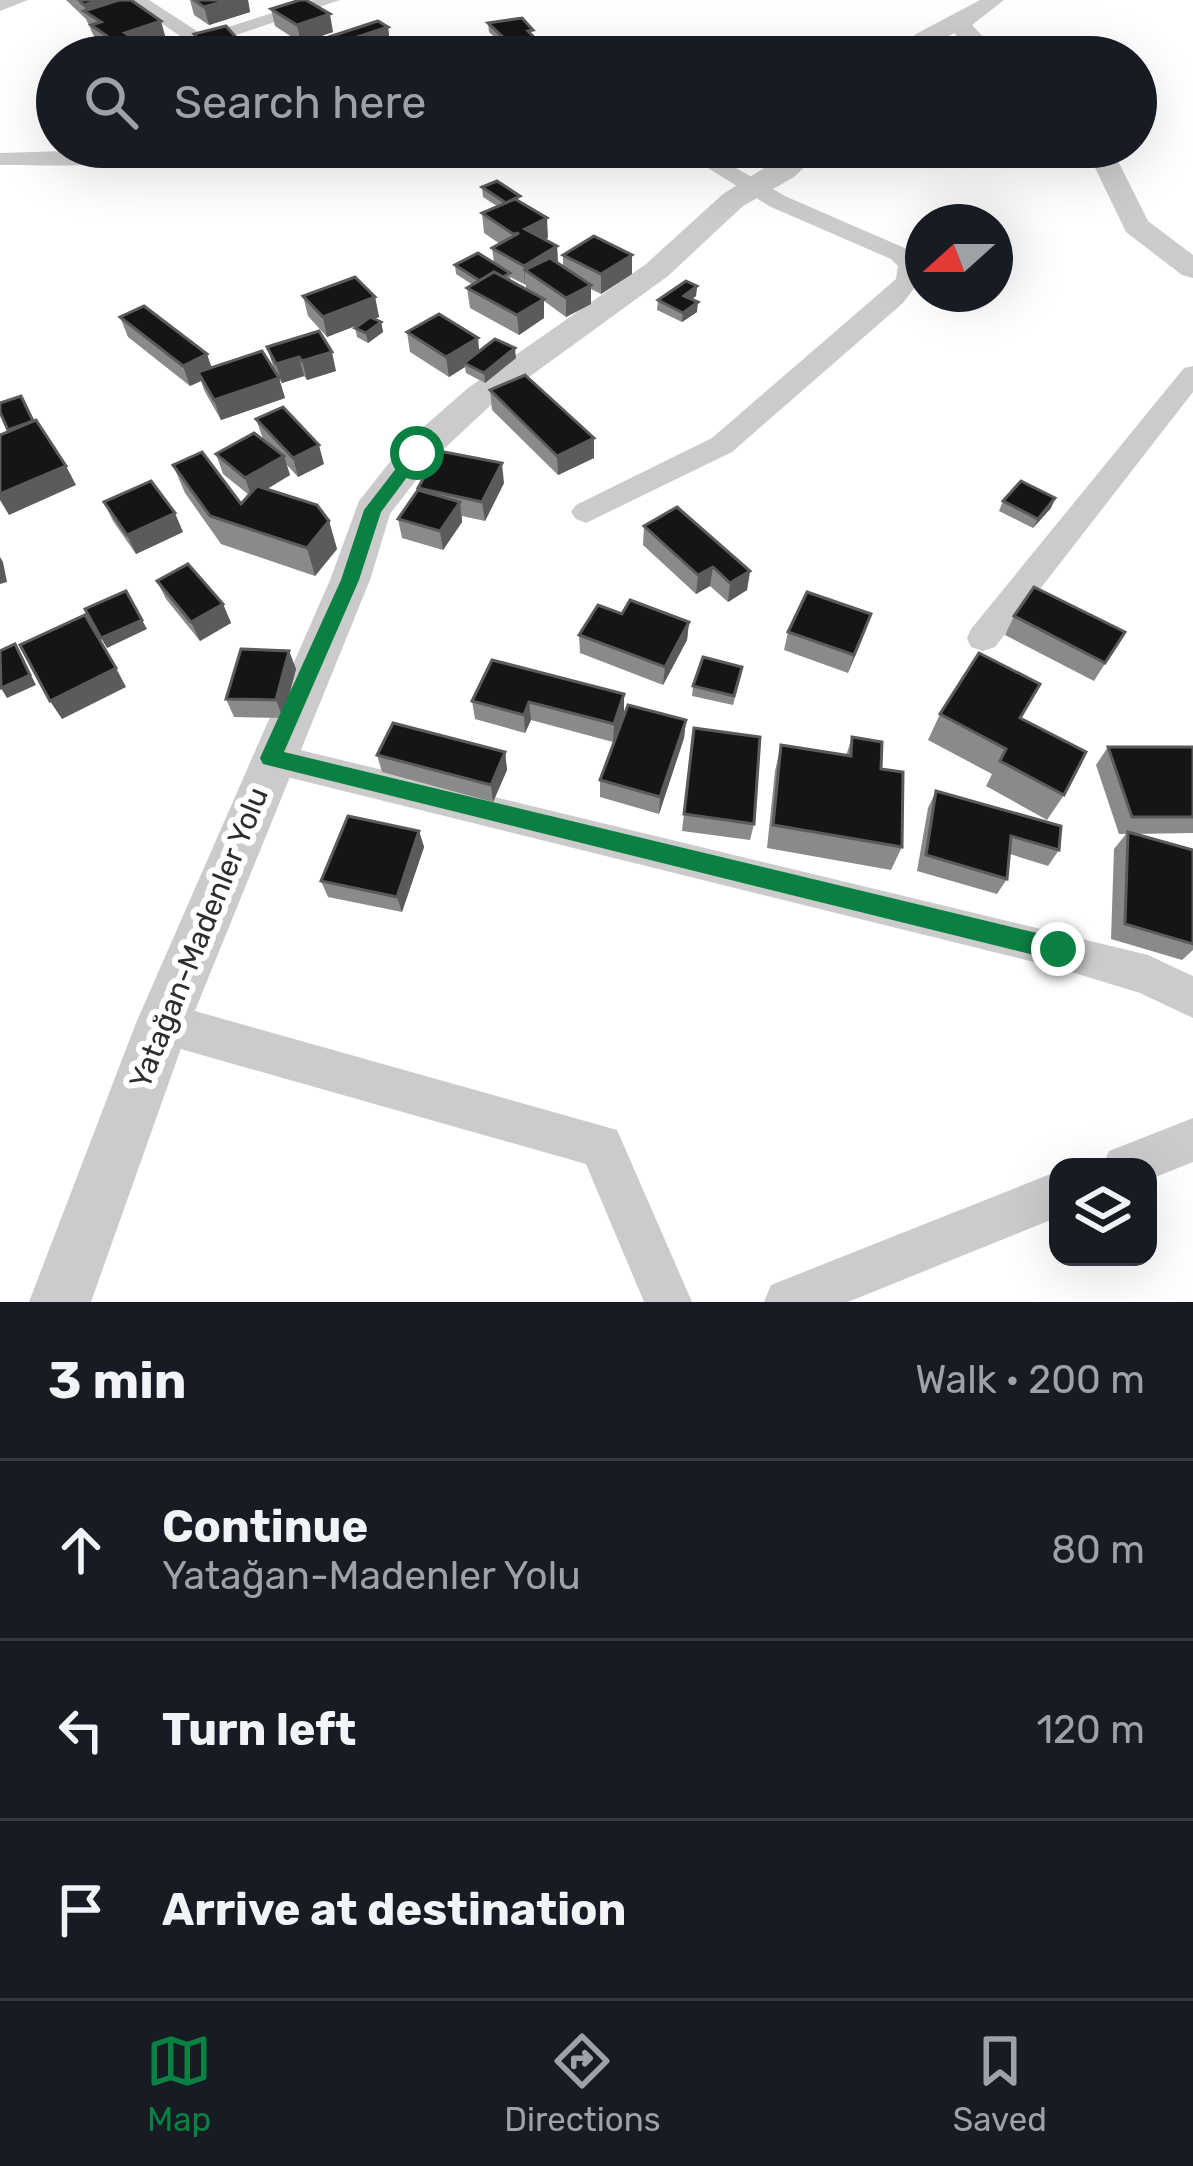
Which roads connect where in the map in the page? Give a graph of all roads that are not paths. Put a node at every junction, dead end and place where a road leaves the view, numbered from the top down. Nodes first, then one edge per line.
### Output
1 (19, 0) edge
2 (137, 0) edge
3 (331, 0) edge
4 (993, 0) edge
5 (0, 6) edge
6 (956, 22) junction
7 (194, 36) edge
8 (213, 36) edge
9 (926, 36) edge
10 (970, 36) edge
11 (36, 158) edge
12 (0, 159) edge
13 (719, 168) edge
14 (788, 168) edge
15 (1108, 168) edge
16 (752, 188) junction
17 (1193, 269) edge
18 (1193, 374) edge
19 (586, 512) dead end
20 (983, 638) dead end
21 (271, 758) junction
22 (1193, 998) edge
23 (163, 1023) junction
24 (1193, 1140) edge
25 (1148, 1158) edge
26 (1049, 1198) edge
27 (60, 1302) edge
28 (668, 1302) edge
29 (788, 1302) edge

1 - 5 street
2 - 7 street
3 - 8 street
4 - 6 street
6 - 9 street
6 - 10 street
11 - 12 street
13 - 16 street
14 - 16 street, Yatağan-Madenler Yolu
15 - 17 street
16 - 19 street
16 - 21 street, Yatağan-Madenler Yolu
18 - 20 street
21 - 22 street
21 - 23 street, Yatağan-Madenler Yolu
23 - 27 street, Yatağan-Madenler Yolu
23 - 28 street
24 - 25 street
26 - 29 street

